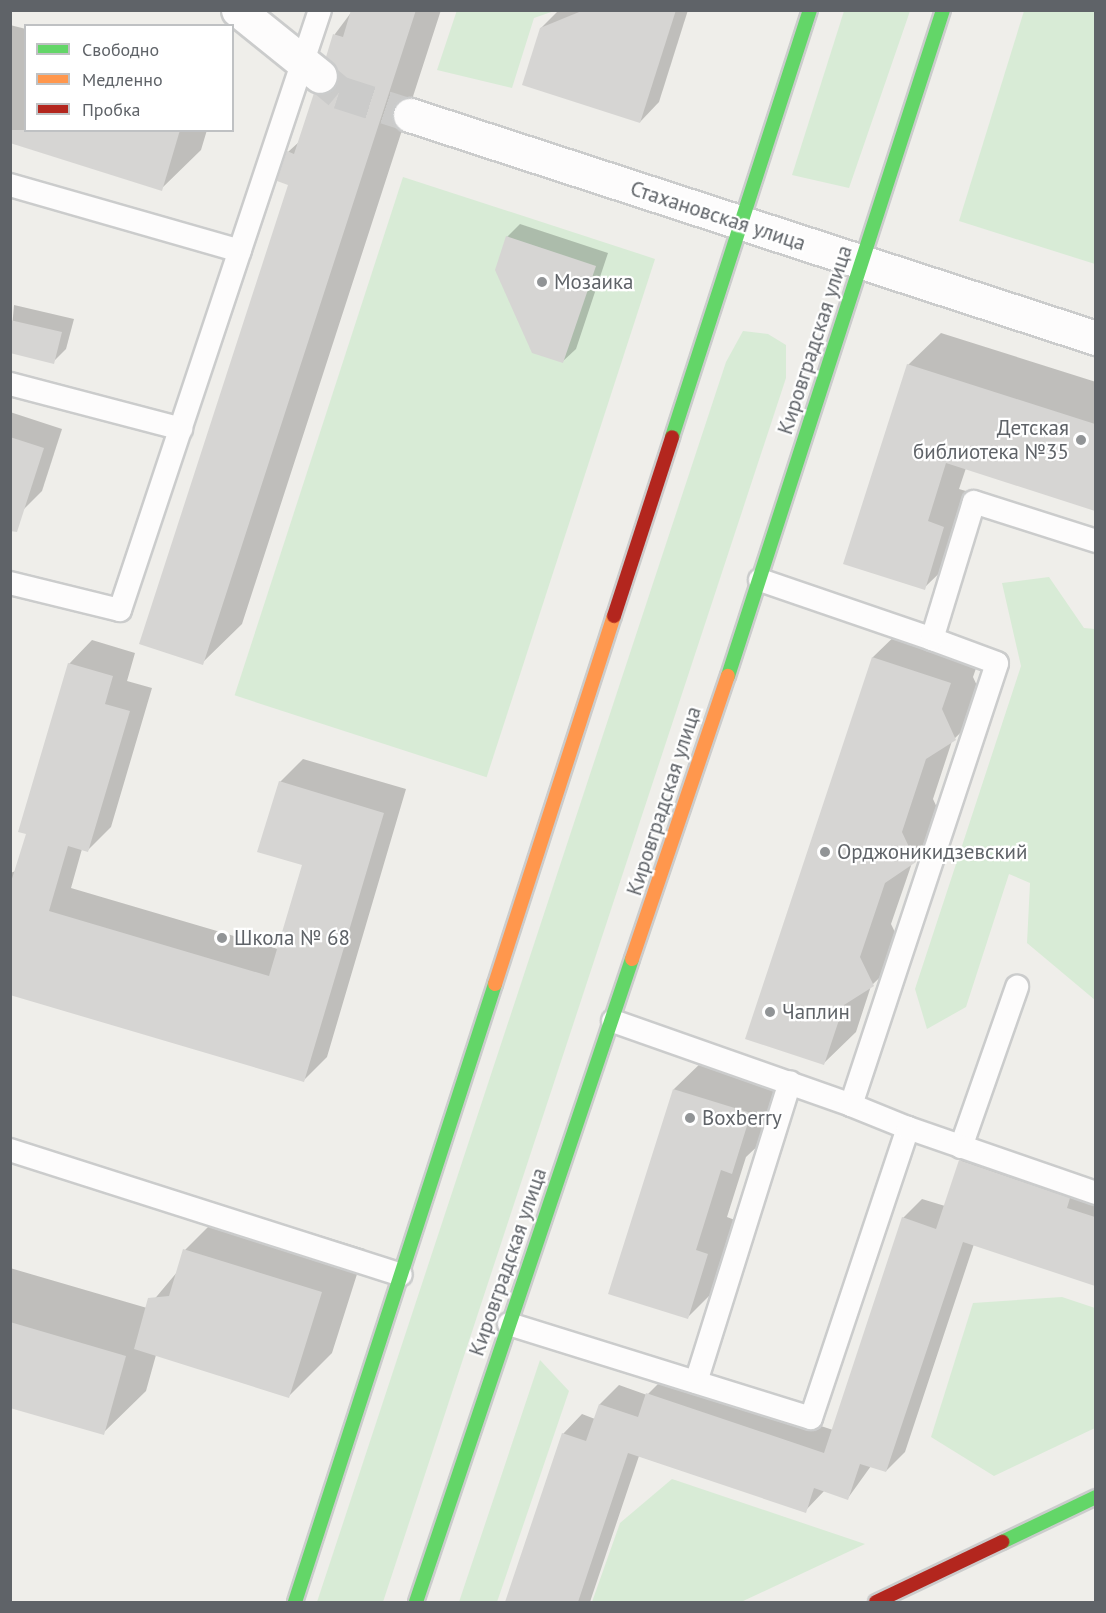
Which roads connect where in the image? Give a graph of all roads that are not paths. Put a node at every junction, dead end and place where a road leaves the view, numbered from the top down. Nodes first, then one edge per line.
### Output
1 (238, 10) edge
2 (320, 10) edge
3 (810, 10) edge
4 (943, 10) edge
5 (312, 68) junction
6 (410, 115) tunnel mouth
7 (10, 185) edge
8 (741, 223) junction
9 (240, 251) junction
10 (862, 263) junction
11 (1095, 338) edge
12 (10, 384) edge
13 (181, 429) junction
14 (1095, 541) edge
15 (760, 580) junction
16 (10, 583) edge
17 (933, 639) junction
18 (1017, 987) dead end
19 (613, 1021) junction
20 (790, 1082) junction
21 (851, 1105) junction
22 (908, 1128) junction
23 (961, 1147) junction
24 (10, 1150) edge
25 (1095, 1193) edge
26 (401, 1275) junction
27 (509, 1324) junction
28 (696, 1382) junction
29 (1095, 1497) edge
30 (295, 1602) edge
31 (416, 1602) edge
32 (876, 1602) edge

1 - 5 street
2 - 5 lane
3 - 8 main road
4 - 10 main road, Кировградская улица
5 - 9 lane
6 - 8 street, Стахановская улица
7 - 9 lane
8 - 10 street, Стахановская улица
8 - 26 main road
9 - 13 lane
10 - 11 street, Стахановская улица
10 - 15 main road, Кировградская улица
12 - 13 lane
13 - 16 lane
14 - 17 lane
15 - 17 lane
15 - 19 main road, Кировградская улица
17 - 21 lane
18 - 23 lane
19 - 20 lane
19 - 27 main road, Кировградская улица
20 - 21 lane
20 - 28 lane
21 - 22 lane
22 - 23 lane
22 - 28 lane
23 - 25 lane
24 - 26 lane
26 - 30 main road
27 - 28 lane
27 - 31 main road, Кировградская улица
29 - 32 main road

